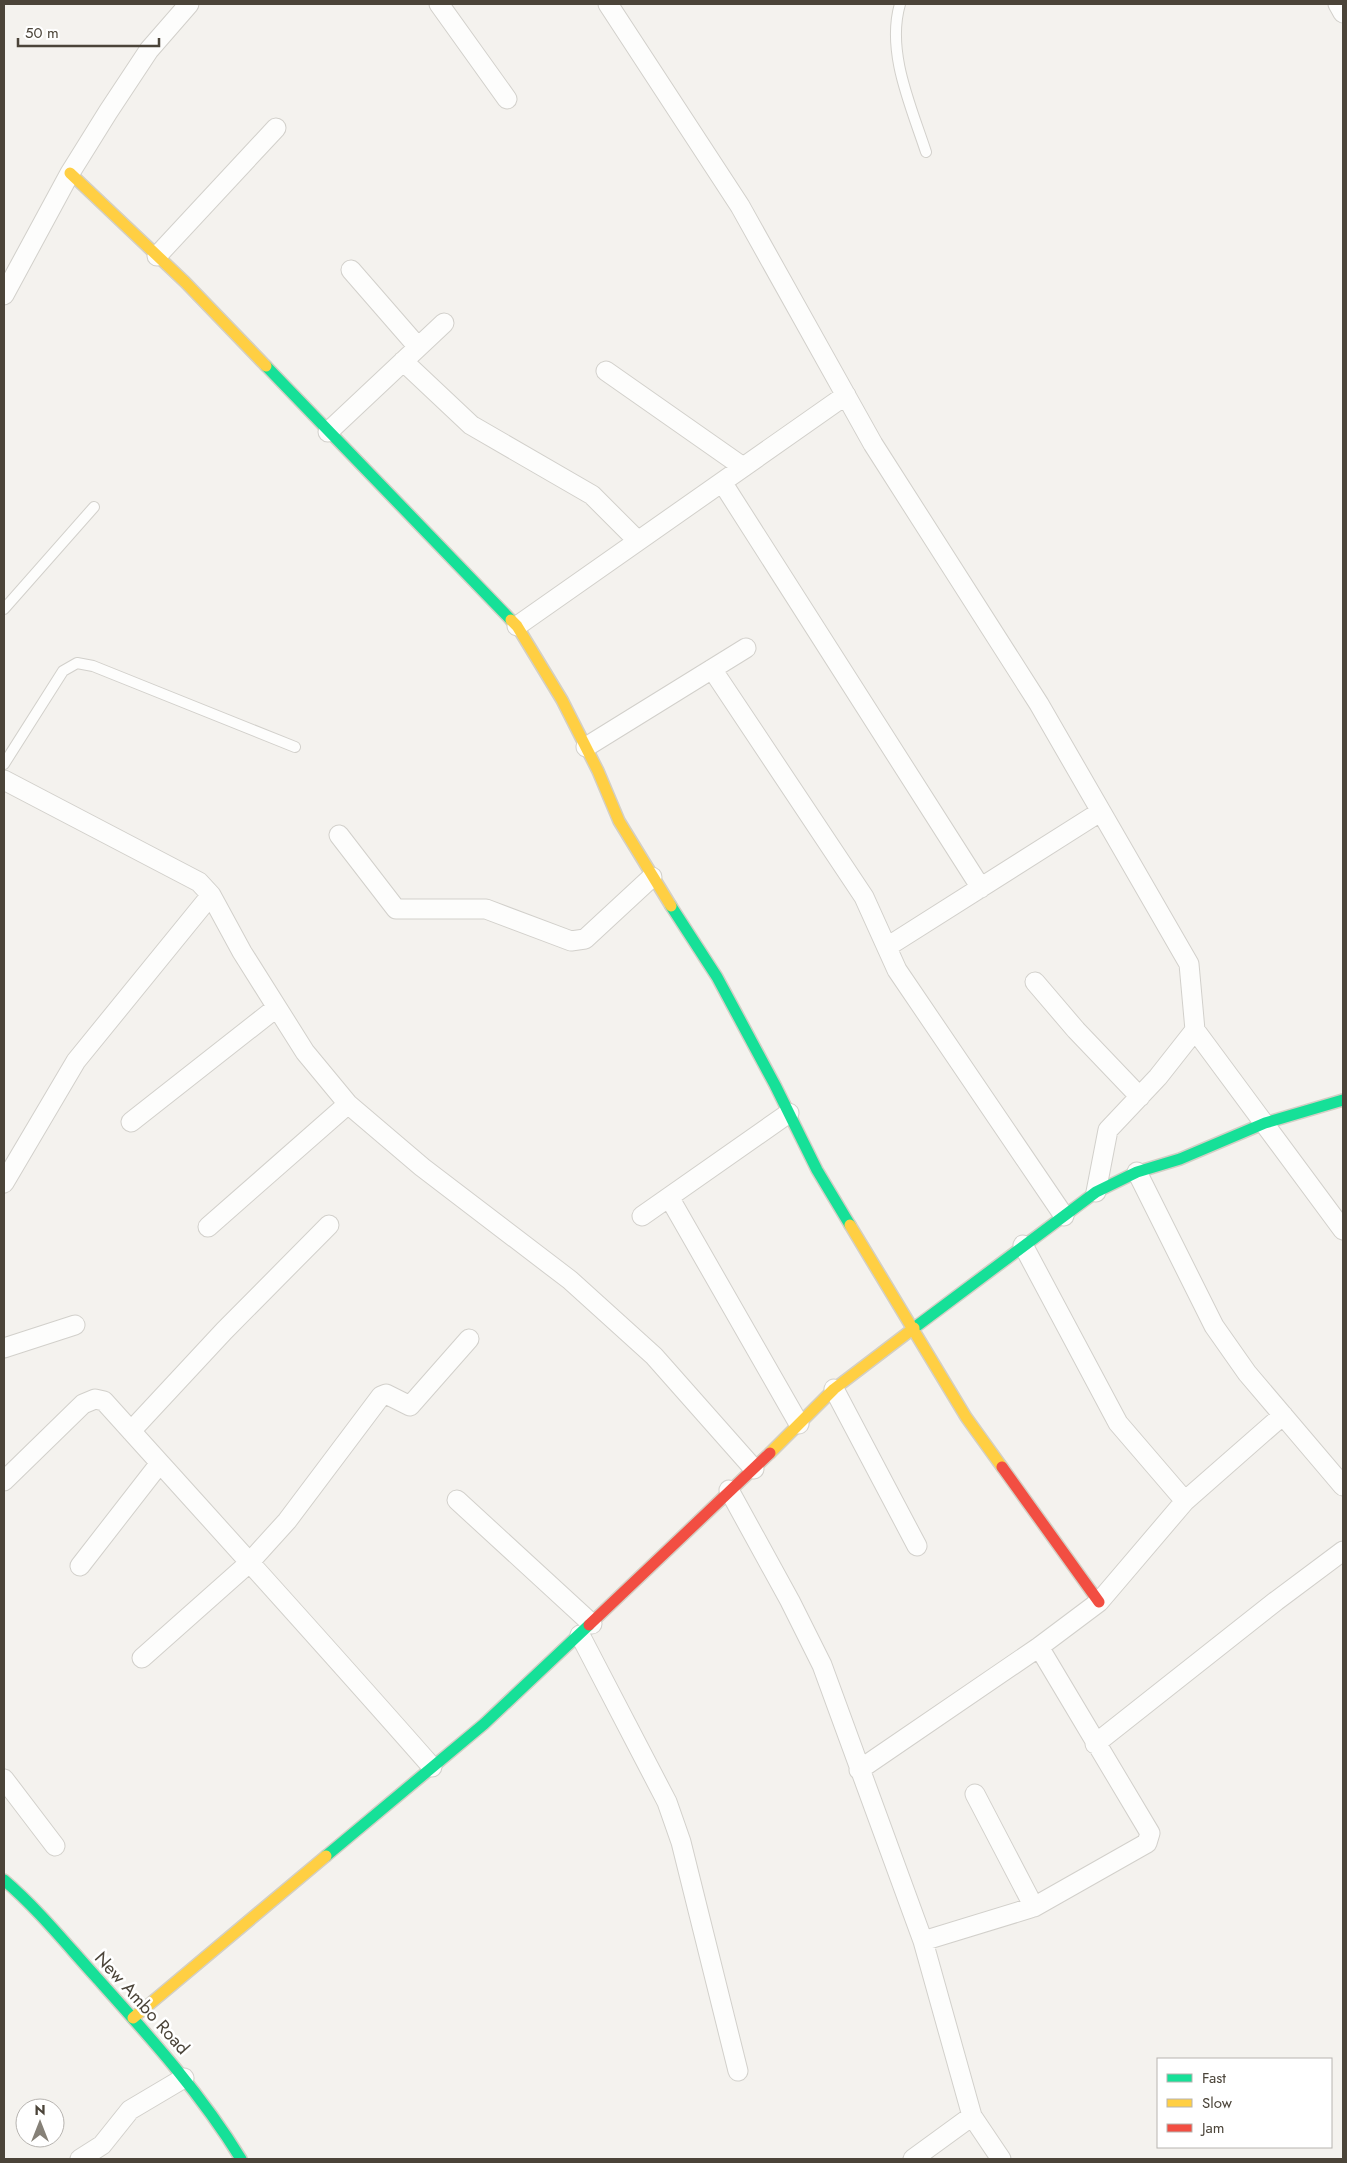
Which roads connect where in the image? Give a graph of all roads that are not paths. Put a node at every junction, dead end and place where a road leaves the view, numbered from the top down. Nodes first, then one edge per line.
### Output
1 (189, 4) edge
2 (440, 4) edge
3 (608, 4) edge
4 (900, 4) edge
5 (1338, 4) edge
6 (1343, 13) edge
7 (507, 99) dead end
8 (276, 128) dead end
9 (926, 152) dead end
10 (70, 173) junction
11 (157, 256) junction
12 (351, 270) dead end
13 (4, 295) edge
14 (444, 322) dead end
15 (418, 347) junction
16 (403, 361) junction
17 (606, 371) dead end
18 (846, 395) junction
19 (328, 432) junction
20 (743, 467) junction
21 (722, 482) junction
22 (94, 507) dead end
23 (638, 541) junction
24 (4, 609) edge
25 (517, 626) junction
26 (746, 648) dead end
27 (712, 670) junction
28 (586, 747) junction
29 (295, 748) dead end
30 (4, 764) edge
31 (4, 780) edge
32 (1100, 812) junction
33 (339, 835) dead end
34 (652, 877) junction
35 (981, 888) junction
36 (211, 895) junction
37 (887, 947) junction
38 (1035, 982) dead end
39 (276, 1008) junction
40 (1195, 1030) junction
41 (1140, 1097) junction
42 (1343, 1100) edge
43 (348, 1104) junction
44 (789, 1113) junction
45 (131, 1122) dead end
46 (1266, 1123) junction
47 (1136, 1172) junction
48 (4, 1183) edge
49 (1096, 1192) junction
50 (669, 1197) junction
51 (642, 1216) dead end
52 (1064, 1216) junction
53 (329, 1225) dead end
54 (208, 1227) dead end
55 (1343, 1230) edge
56 (1023, 1246) junction
57 (75, 1325) dead end
58 (914, 1328) junction
59 (469, 1339) dead end
60 (4, 1348) edge
61 (834, 1389) junction
62 (1283, 1415) junction
63 (799, 1424) junction
64 (131, 1431) junction
65 (160, 1463) junction
66 (754, 1469) junction
67 (4, 1481) edge
68 (1343, 1486) edge
69 (729, 1490) junction
70 (457, 1500) dead end
71 (1185, 1501) junction
72 (917, 1546) dead end
73 (1343, 1551) edge
74 (249, 1563) junction
75 (80, 1566) dead end
76 (1099, 1602) junction
77 (586, 1630) junction
78 (1039, 1647) junction
79 (142, 1658) dead end
80 (1095, 1744) junction
81 (432, 1767) junction
82 (859, 1770) junction
83 (4, 1779) edge
84 (975, 1794) dead end
85 (55, 1846) dead end
86 (4, 1880) edge
87 (1034, 1907) junction
88 (923, 1940) junction
89 (132, 2018) junction
90 (738, 2071) dead end
91 (184, 2078) junction
92 (972, 2116) junction
93 (82, 2159) edge
94 (241, 2159) edge
95 (913, 2159) edge
96 (1001, 2159) edge

1 - 10 street
2 - 7 street
3 - 18 street
4 - 9 lane
5 - 6 street
8 - 11 street
10 - 11 main road
10 - 13 street
11 - 19 main road
12 - 15 street
14 - 15 street
15 - 16 street
16 - 19 street
16 - 23 street
17 - 20 street
18 - 20 street
18 - 32 street
19 - 25 main road
20 - 21 street
21 - 23 street
21 - 35 street
22 - 24 lane
23 - 25 street
25 - 28 main road
26 - 27 street
27 - 28 street
27 - 37 street
28 - 34 main road
29 - 30 lane
31 - 36 street
32 - 35 street
32 - 40 street
33 - 34 street
34 - 44 main road
35 - 37 street
36 - 39 street
36 - 48 street
37 - 52 street
38 - 41 street
39 - 43 street
39 - 45 street
40 - 41 street
40 - 46 street
41 - 49 street
42 - 46 main road
43 - 54 street
43 - 66 street
44 - 50 street
44 - 58 main road
46 - 47 main road
46 - 55 street
47 - 49 main road
47 - 62 street
49 - 52 main road
50 - 51 street
50 - 63 street
52 - 56 main road
53 - 64 street
56 - 58 main road
56 - 71 street
57 - 60 street
58 - 61 main road
58 - 76 main road
59 - 74 street
61 - 63 main road
61 - 72 street
62 - 68 street
62 - 71 street
63 - 66 main road
64 - 65 street
64 - 67 street
65 - 74 street
65 - 75 street
66 - 69 main road
69 - 77 main road
69 - 82 street
70 - 77 street
71 - 76 street
73 - 80 street
74 - 79 street
74 - 81 street
76 - 78 street
77 - 81 main road
77 - 90 street
78 - 80 street
78 - 82 street
80 - 87 street
81 - 89 main road
82 - 88 street
83 - 85 street
84 - 87 street
86 - 89 main road, New Ambo Road
87 - 88 street
88 - 92 street
89 - 91 main road, New Ambo Road
91 - 93 street
91 - 94 main road, New Ambo Road
92 - 95 street
92 - 96 street

